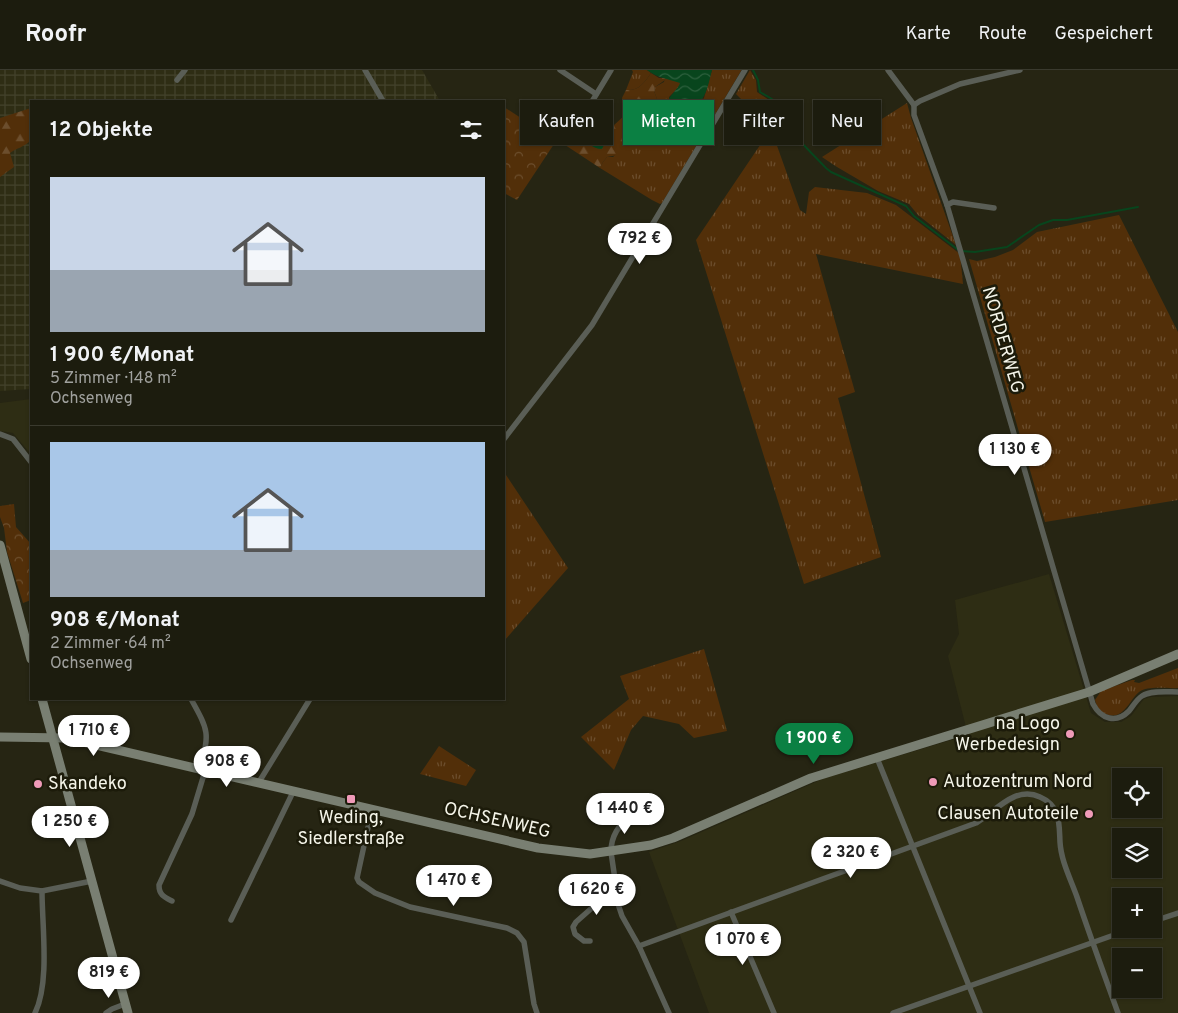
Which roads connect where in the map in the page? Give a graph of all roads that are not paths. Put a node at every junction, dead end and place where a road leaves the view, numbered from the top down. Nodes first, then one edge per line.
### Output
1 (185, 70) edge
2 (364, 70) edge
3 (560, 70) edge
4 (611, 70) edge
5 (745, 70) edge
6 (888, 70) edge
7 (1020, 70) edge
8 (177, 80) dead end
9 (596, 94) junction
10 (382, 100) edge
11 (592, 100) edge
12 (914, 104) junction
13 (947, 204) junction
14 (994, 208) dead end
15 (0, 434) edge
16 (505, 438) edge
17 (30, 461) edge
18 (0, 545) edge
19 (1178, 654) edge
20 (30, 655) edge
21 (1089, 692) junction
22 (1178, 692) edge
23 (42, 700) edge
24 (192, 700) edge
25 (309, 700) edge
26 (0, 737) edge
27 (52, 738) junction
28 (877, 758) junction
29 (202, 771) junction
30 (258, 782) junction
31 (294, 790) junction
32 (372, 808) junction
33 (630, 815) dead end
34 (912, 846) junction
35 (611, 852) junction
36 (0, 881) edge
37 (92, 881) junction
38 (42, 891) junction
39 (617, 894) junction
40 (172, 901) dead end
41 (732, 912) junction
42 (1178, 913) edge
43 (1162, 918) edge
44 (231, 920) dead end
45 (1112, 935) edge
46 (590, 941) dead end
47 (1092, 942) junction
48 (639, 946) junction
49 (968, 986) junction
50 (126, 1008) edge
51 (35, 1013) edge
52 (106, 1013) edge
53 (537, 1013) edge
54 (669, 1013) edge
55 (774, 1013) edge
56 (893, 1013) edge
57 (980, 1013) edge
58 (1118, 1013) edge

1 - 8 street
2 - 10 street
3 - 9 street
4 - 9 street
5 - 16 street
6 - 12 street
7 - 12 street
9 - 11 street
12 - 13 street, NORDERWEG
13 - 14 street
13 - 21 street, NORDERWEG
15 - 17 street
18 - 20 main road
19 - 21 main road, OCHSENWEG
21 - 22 street
21 - 28 main road, OCHSENWEG
23 - 27 main road
24 - 29 street
25 - 30 street
26 - 27 main road, OCHSENWEG
27 - 29 main road, OCHSENWEG
27 - 37 main road
28 - 34 street
28 - 35 main road, OCHSENWEG
29 - 30 main road, OCHSENWEG
29 - 40 street
30 - 31 main road, OCHSENWEG
31 - 32 main road, OCHSENWEG
31 - 44 street
32 - 35 main road, OCHSENWEG
32 - 53 street
33 - 35 street
34 - 41 street
34 - 47 street
34 - 49 street
35 - 39 street
36 - 38 street
37 - 38 street
37 - 50 main road
38 - 51 street
39 - 46 street
39 - 48 street
41 - 48 street
41 - 55 street
42 - 43 street
45 - 47 street
47 - 49 street
47 - 58 street
48 - 54 street
49 - 56 street
49 - 57 street
50 - 52 street

